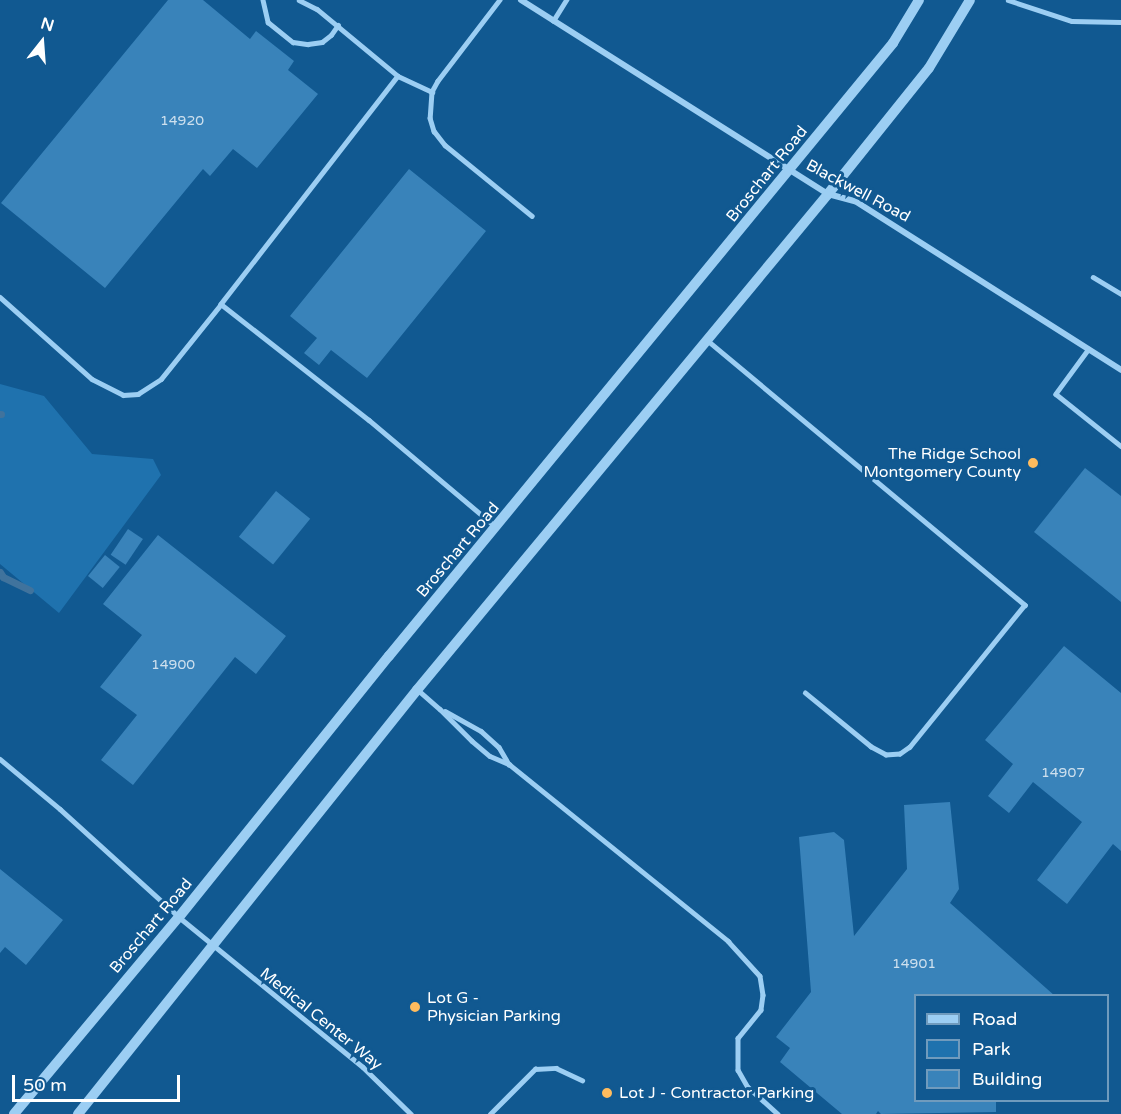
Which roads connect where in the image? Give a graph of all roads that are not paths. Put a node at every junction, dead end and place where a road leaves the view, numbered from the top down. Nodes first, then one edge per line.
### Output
1 (263, 0) edge
2 (299, 0) edge
3 (500, 0) edge
4 (520, 0) edge
5 (566, 0) edge
6 (919, 0) edge
7 (970, 0) edge
8 (1008, 0) edge
9 (553, 21) junction
10 (1121, 22) edge
11 (338, 25) junction
12 (398, 76) junction
13 (432, 92) junction
14 (790, 170) junction
15 (828, 194) junction
16 (532, 216) dead end
17 (1093, 277) dead end
18 (1121, 294) edge
19 (0, 297) edge
20 (221, 304) junction
21 (707, 340) junction
22 (1089, 349) junction
23 (1121, 369) edge
24 (1121, 446) edge
25 (497, 527) junction
26 (417, 690) junction
27 (805, 693) dead end
28 (440, 709) junction
29 (0, 759) edge
30 (509, 764) junction
31 (179, 917) junction
32 (212, 945) junction
33 (582, 1080) dead end
34 (14, 1114) edge
35 (78, 1114) edge
36 (411, 1114) edge
37 (490, 1114) edge
38 (778, 1114) edge

1 - 11 lane
2 - 11 lane
3 - 13 lane
4 - 9 street, Blackwell Road
5 - 9 lane
6 - 14 street, Broschart Road
7 - 15 street
8 - 10 lane
9 - 14 street, Blackwell Road
11 - 12 lane
12 - 13 lane
12 - 20 lane
13 - 16 lane
14 - 15 street, Blackwell Road
14 - 25 street, Broschart Road
15 - 21 street
15 - 22 street, Blackwell Road
17 - 18 lane
19 - 20 lane
20 - 25 lane
21 - 26 street
21 - 27 lane
22 - 23 street, Blackwell Road
22 - 24 lane
25 - 31 street, Broschart Road
26 - 28 lane
26 - 32 street
28 - 30 lane
28 - 30 lane
29 - 31 lane, Medical Center Way
30 - 38 lane
31 - 32 lane, Medical Center Way
31 - 34 street, Broschart Road
32 - 35 street
32 - 36 lane, Medical Center Way
33 - 37 lane

